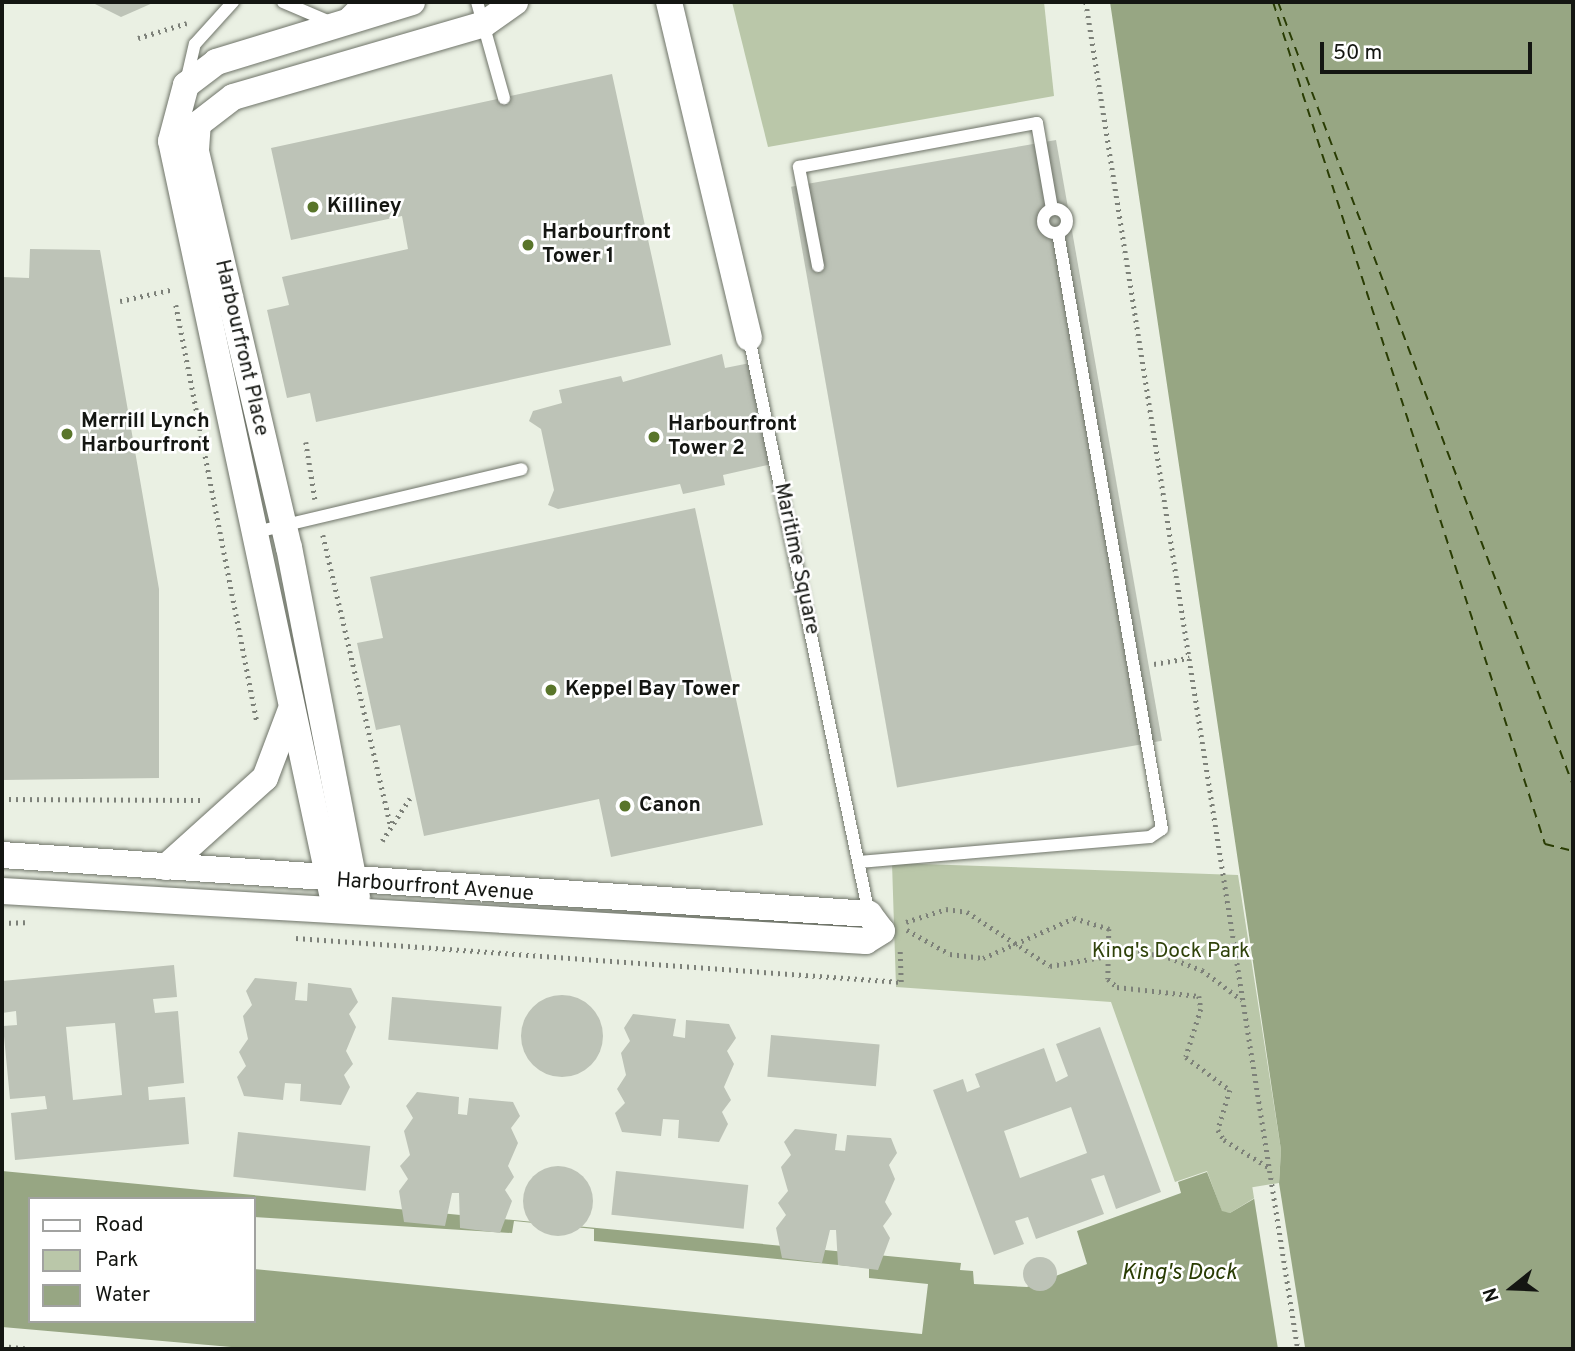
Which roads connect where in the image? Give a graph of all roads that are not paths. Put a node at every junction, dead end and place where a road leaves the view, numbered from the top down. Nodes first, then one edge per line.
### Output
1 (233, 2) edge
2 (283, 2) edge
3 (412, 2) edge
4 (515, 2) edge
5 (669, 2) edge
6 (481, 13) edge
7 (343, 15) edge
8 (186, 85) junction
9 (504, 98) dead end
10 (818, 265) dead end
11 (749, 338) joint
12 (522, 469) dead end
13 (283, 526) junction
14 (252, 533) junction
15 (290, 712) junction
16 (2, 855) edge
17 (859, 862) junction
18 (166, 867) junction
19 (342, 882) junction
20 (2, 891) edge
21 (347, 909) junction
22 (599, 911) junction
23 (869, 914) junction

1 - 8 lane
2 - 7 lane
3 - 7 street
4 - 6 street, Harbourfront Place
5 - 11 street, Maritime Square
6 - 9 lane
6 - 13 street, Harbourfront Place
7 - 8 street
8 - 14 street, Harbourfront Place
10 - 17 lane
11 - 17 lane, Maritime Square
12 - 13 lane
13 - 14 lane
13 - 19 street, Harbourfront Place
14 - 15 street, Harbourfront Place
15 - 18 street
15 - 19 street, Harbourfront Place
16 - 18 street, Harbourfront Avenue
17 - 23 lane, Maritime Square
18 - 19 street, Harbourfront Avenue
19 - 21 street, Harbourfront Place
19 - 22 street, Harbourfront Avenue
20 - 21 street, Harbourfront Avenue
21 - 22 street, Harbourfront Avenue
22 - 23 street, Harbourfront Avenue
22 - 23 street, Harbourfront Avenue

